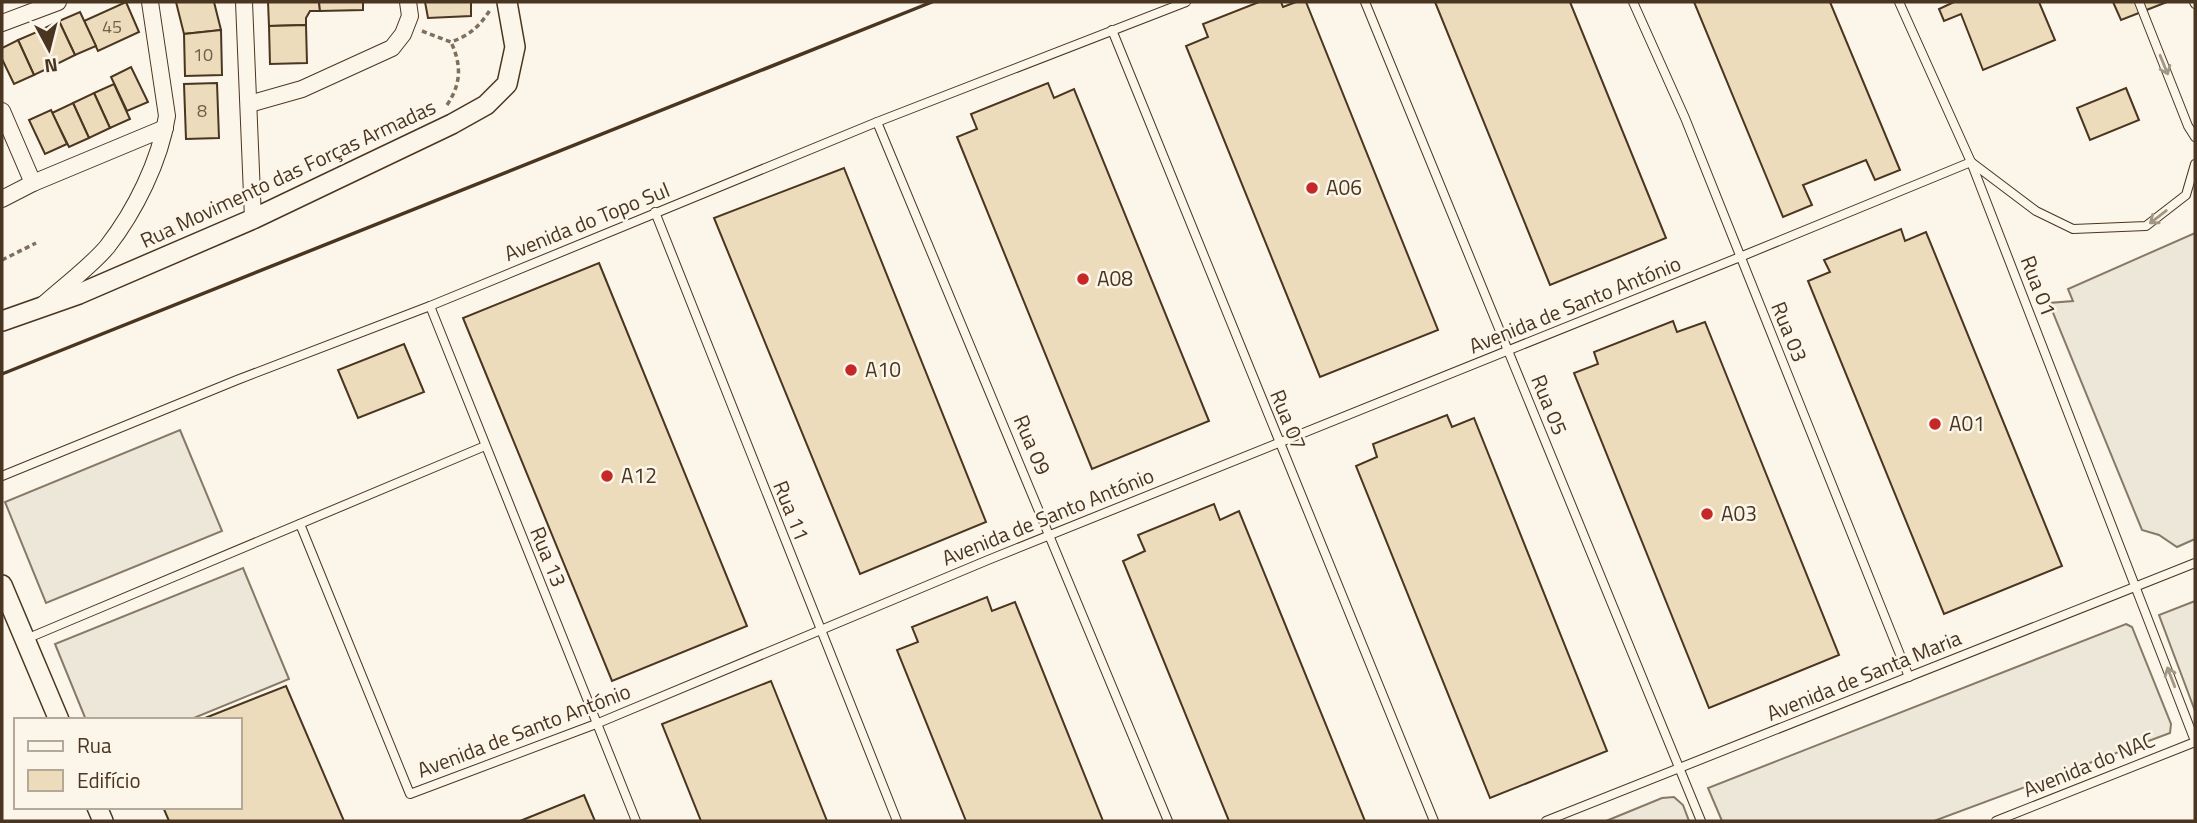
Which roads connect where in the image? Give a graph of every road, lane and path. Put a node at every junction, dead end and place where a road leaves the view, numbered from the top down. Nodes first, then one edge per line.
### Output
1 (58, 2) edge
2 (150, 2) edge
3 (244, 2) edge
4 (408, 2) edge
5 (1186, 2) edge
6 (1364, 2) edge
7 (1633, 2) edge
8 (1899, 2) edge
9 (2139, 2) edge
10 (499, 5) edge
11 (2, 23) edge
12 (407, 25) junction
13 (1112, 30) junction
14 (451, 42) junction
15 (248, 104) junction
16 (2, 111) edge
17 (877, 122) junction
18 (165, 128) junction
19 (436, 131) junction
20 (2195, 137) edge
21 (1971, 162) junction
22 (2195, 164) edge
23 (33, 183) junction
24 (2, 199) edge
25 (654, 212) junction
26 (253, 219) junction
27 (36, 243) dead end
28 (1740, 257) junction
29 (2, 260) edge
30 (430, 306) junction
31 (39, 308) junction
32 (2, 321) edge
33 (1507, 351) junction
34 (1279, 443) junction
35 (485, 446) junction
36 (2, 476) edge
37 (300, 524) junction
38 (1051, 534) junction
39 (2195, 563) edge
40 (2, 585) edge
41 (2135, 587) junction
42 (819, 629) junction
43 (25, 640) junction
44 (1909, 677) junction
45 (59, 718) edge
46 (596, 724) junction
47 (2195, 741) edge
48 (1679, 770) junction
49 (636, 821) edge
50 (897, 821) edge
51 (1168, 821) edge
52 (1434, 821) edge
53 (1546, 821) edge
54 (1700, 821) edge
55 (1996, 821) edge

1 - 11 street
2 - 18 street
3 - 15 street
4 - 12 street
5 - 13 lane, Avenida do Topo Sul
6 - 33 lane, Rua 05
7 - 28 lane, Rua 03
8 - 21 lane, Rua 01
9 -> 20 lane
10 - 14 path
10 - 19 street, Rua Movimento das Forças Armadas
12 - 14 path
12 - 15 street
13 - 17 lane, Avenida do Topo Sul
13 - 34 lane, Rua 07
14 - 19 path
15 - 26 street
16 - 23 street
17 - 25 lane, Avenida do Topo Sul
17 - 38 lane, Rua 09
18 - 23 street
18 - 31 street
19 - 26 street, Rua Movimento das Forças Armadas
22 -> 21 lane
21 - 28 lane, Avenida de Santo António
21 - 41 lane, Rua 01
23 - 24 street
25 - 30 lane, Avenida do Topo Sul
25 - 42 lane, Rua 11
26 - 31 street, Rua Movimento das Forças Armadas
27 - 29 path
28 - 33 lane, Avenida de Santo António
28 - 44 lane, Rua 03
30 - 35 lane, Rua 13
30 - 36 lane, Avenida do Topo Sul
31 - 32 street, Rua Movimento das Forças Armadas
33 - 34 lane, Avenida de Santo António
33 - 48 lane, Rua 05
34 - 38 lane, Avenida de Santo António
34 - 52 lane, Rua 07
35 - 37 lane
35 - 46 lane, Rua 13
37 - 43 lane
37 - 46 lane, Avenida de Santo António
38 - 42 lane, Avenida de Santo António
38 - 51 lane, Rua 09
39 - 41 lane, Avenida de Santa Maria
40 - 43 street
41 - 44 lane, Avenida de Santa Maria
47 -> 41 lane, Rua 01
42 - 46 lane, Avenida de Santo António
42 - 50 lane, Rua 11
43 - 45 street
44 - 48 lane, Avenida de Santa Maria
46 - 49 lane, Rua 13
47 - 55 lane, Avenida do NAC
48 - 53 lane, Avenida de Santa Maria
48 - 54 lane, Rua 05

